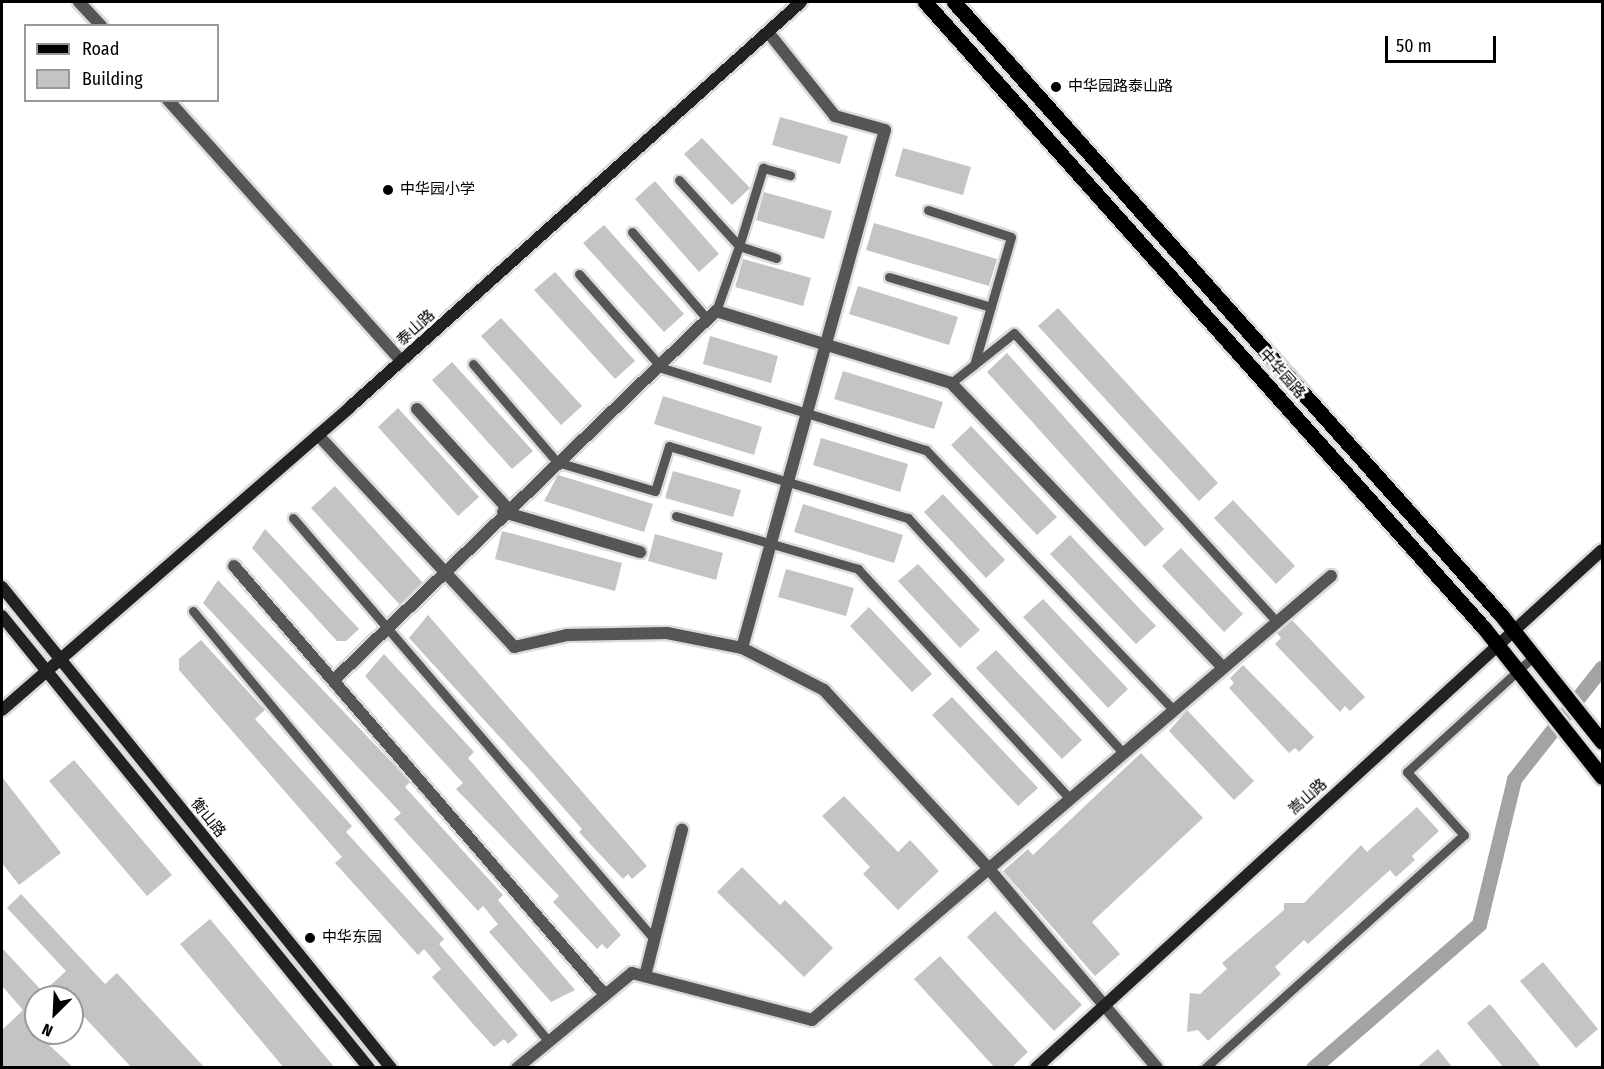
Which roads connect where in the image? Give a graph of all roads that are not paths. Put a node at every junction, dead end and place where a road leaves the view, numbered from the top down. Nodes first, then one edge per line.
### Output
1 (80, 2) edge
2 (801, 2) edge
3 (925, 2) edge
4 (954, 2) edge
5 (99, 24) edge
6 (768, 32) junction
7 (170, 102) edge
8 (790, 175) dead end
9 (679, 180) dead end
10 (928, 210) dead end
11 (632, 232) dead end
12 (739, 246) junction
13 (776, 258) dead end
14 (579, 274) dead end
15 (889, 277) dead end
16 (991, 308) junction
17 (712, 315) junction
18 (826, 345) junction
19 (401, 362) junction
20 (473, 364) dead end
21 (974, 365) junction
22 (662, 368) junction
23 (951, 383) junction
24 (417, 409) dead end
25 (805, 412) junction
26 (318, 435) junction
27 (557, 462) junction
28 (787, 482) junction
29 (505, 510) junction
30 (676, 516) dead end
31 (293, 518) dead end
32 (770, 543) junction
33 (1602, 550) edge
34 (640, 552) dead end
35 (234, 566) dead end
36 (444, 573) junction
37 (1331, 576) dead end
38 (2, 587) edge
39 (194, 610) dead end
40 (2, 616) edge
41 (1277, 622) junction
42 (389, 630) junction
43 (1513, 630) junction
44 (1497, 644) junction
45 (742, 648) junction
46 (1534, 656) junction
47 (58, 657) junction
48 (1223, 668) junction
49 (44, 669) junction
50 (1518, 671) junction
51 (334, 680) junction
52 (2, 710) edge
53 (1174, 710) junction
54 (1602, 742) edge
55 (1123, 753) junction
56 (1602, 777) edge
57 (1070, 799) junction
58 (682, 830) dead end
59 (989, 868) junction
60 (654, 939) junction
61 (645, 976) junction
62 (605, 995) junction
63 (1104, 1004) junction
64 (549, 1042) junction
65 (369, 1068) edge
66 (391, 1068) edge
67 (517, 1068) edge
68 (1036, 1068) edge
69 (1157, 1068) edge
70 (1205, 1068) edge

1 - 5 street
2 - 6 street, 泰山路
3 - 44 main road, 中华园路
4 - 43 main road, 中华园路
6 - 18 street
6 - 19 street, 泰山路
7 - 19 street
8 - 12 lane
9 - 12 lane
10 - 16 lane
11 - 17 lane
12 - 13 lane
12 - 17 lane
14 - 22 lane
15 - 16 lane
16 - 21 lane
17 - 18 street
17 - 22 street
18 - 23 street
18 - 25 street
19 - 26 street, 泰山路
20 - 27 lane
21 - 23 lane
21 - 41 lane
22 - 25 lane
22 - 27 street
23 - 48 street
24 - 29 street
25 - 28 street
25 - 53 lane
26 - 36 street
26 - 47 street, 泰山路
27 - 28 lane
27 - 29 street
28 - 32 street
28 - 55 lane
29 - 34 street
29 - 36 street
30 - 32 lane
31 - 42 lane
32 - 45 street
32 - 57 lane
33 - 43 street, 嵩山路
35 - 51 street
36 - 42 street
36 - 45 street
37 - 41 street
38 - 47 street, 衡山路
39 - 64 lane
40 - 49 street
41 - 48 street
42 - 51 street
42 - 60 lane
43 - 44 street, 嵩山路
43 - 46 main road, 中华园路
44 - 50 main road, 中华园路
44 - 63 street, 嵩山路
45 - 59 street
46 - 50 lane
46 - 54 main road, 中华园路
47 - 49 street, 泰山路
47 - 66 street, 衡山路
48 - 53 street
49 - 52 street
49 - 65 street
50 - 56 main road, 中华园路
50 - 70 lane
51 - 62 street
53 - 55 street
55 - 57 street
57 - 59 street
58 - 60 street
59 - 61 street
59 - 63 street
60 - 61 street
61 - 62 street
62 - 64 street
63 - 68 street, 嵩山路
63 - 69 street
64 - 67 street

